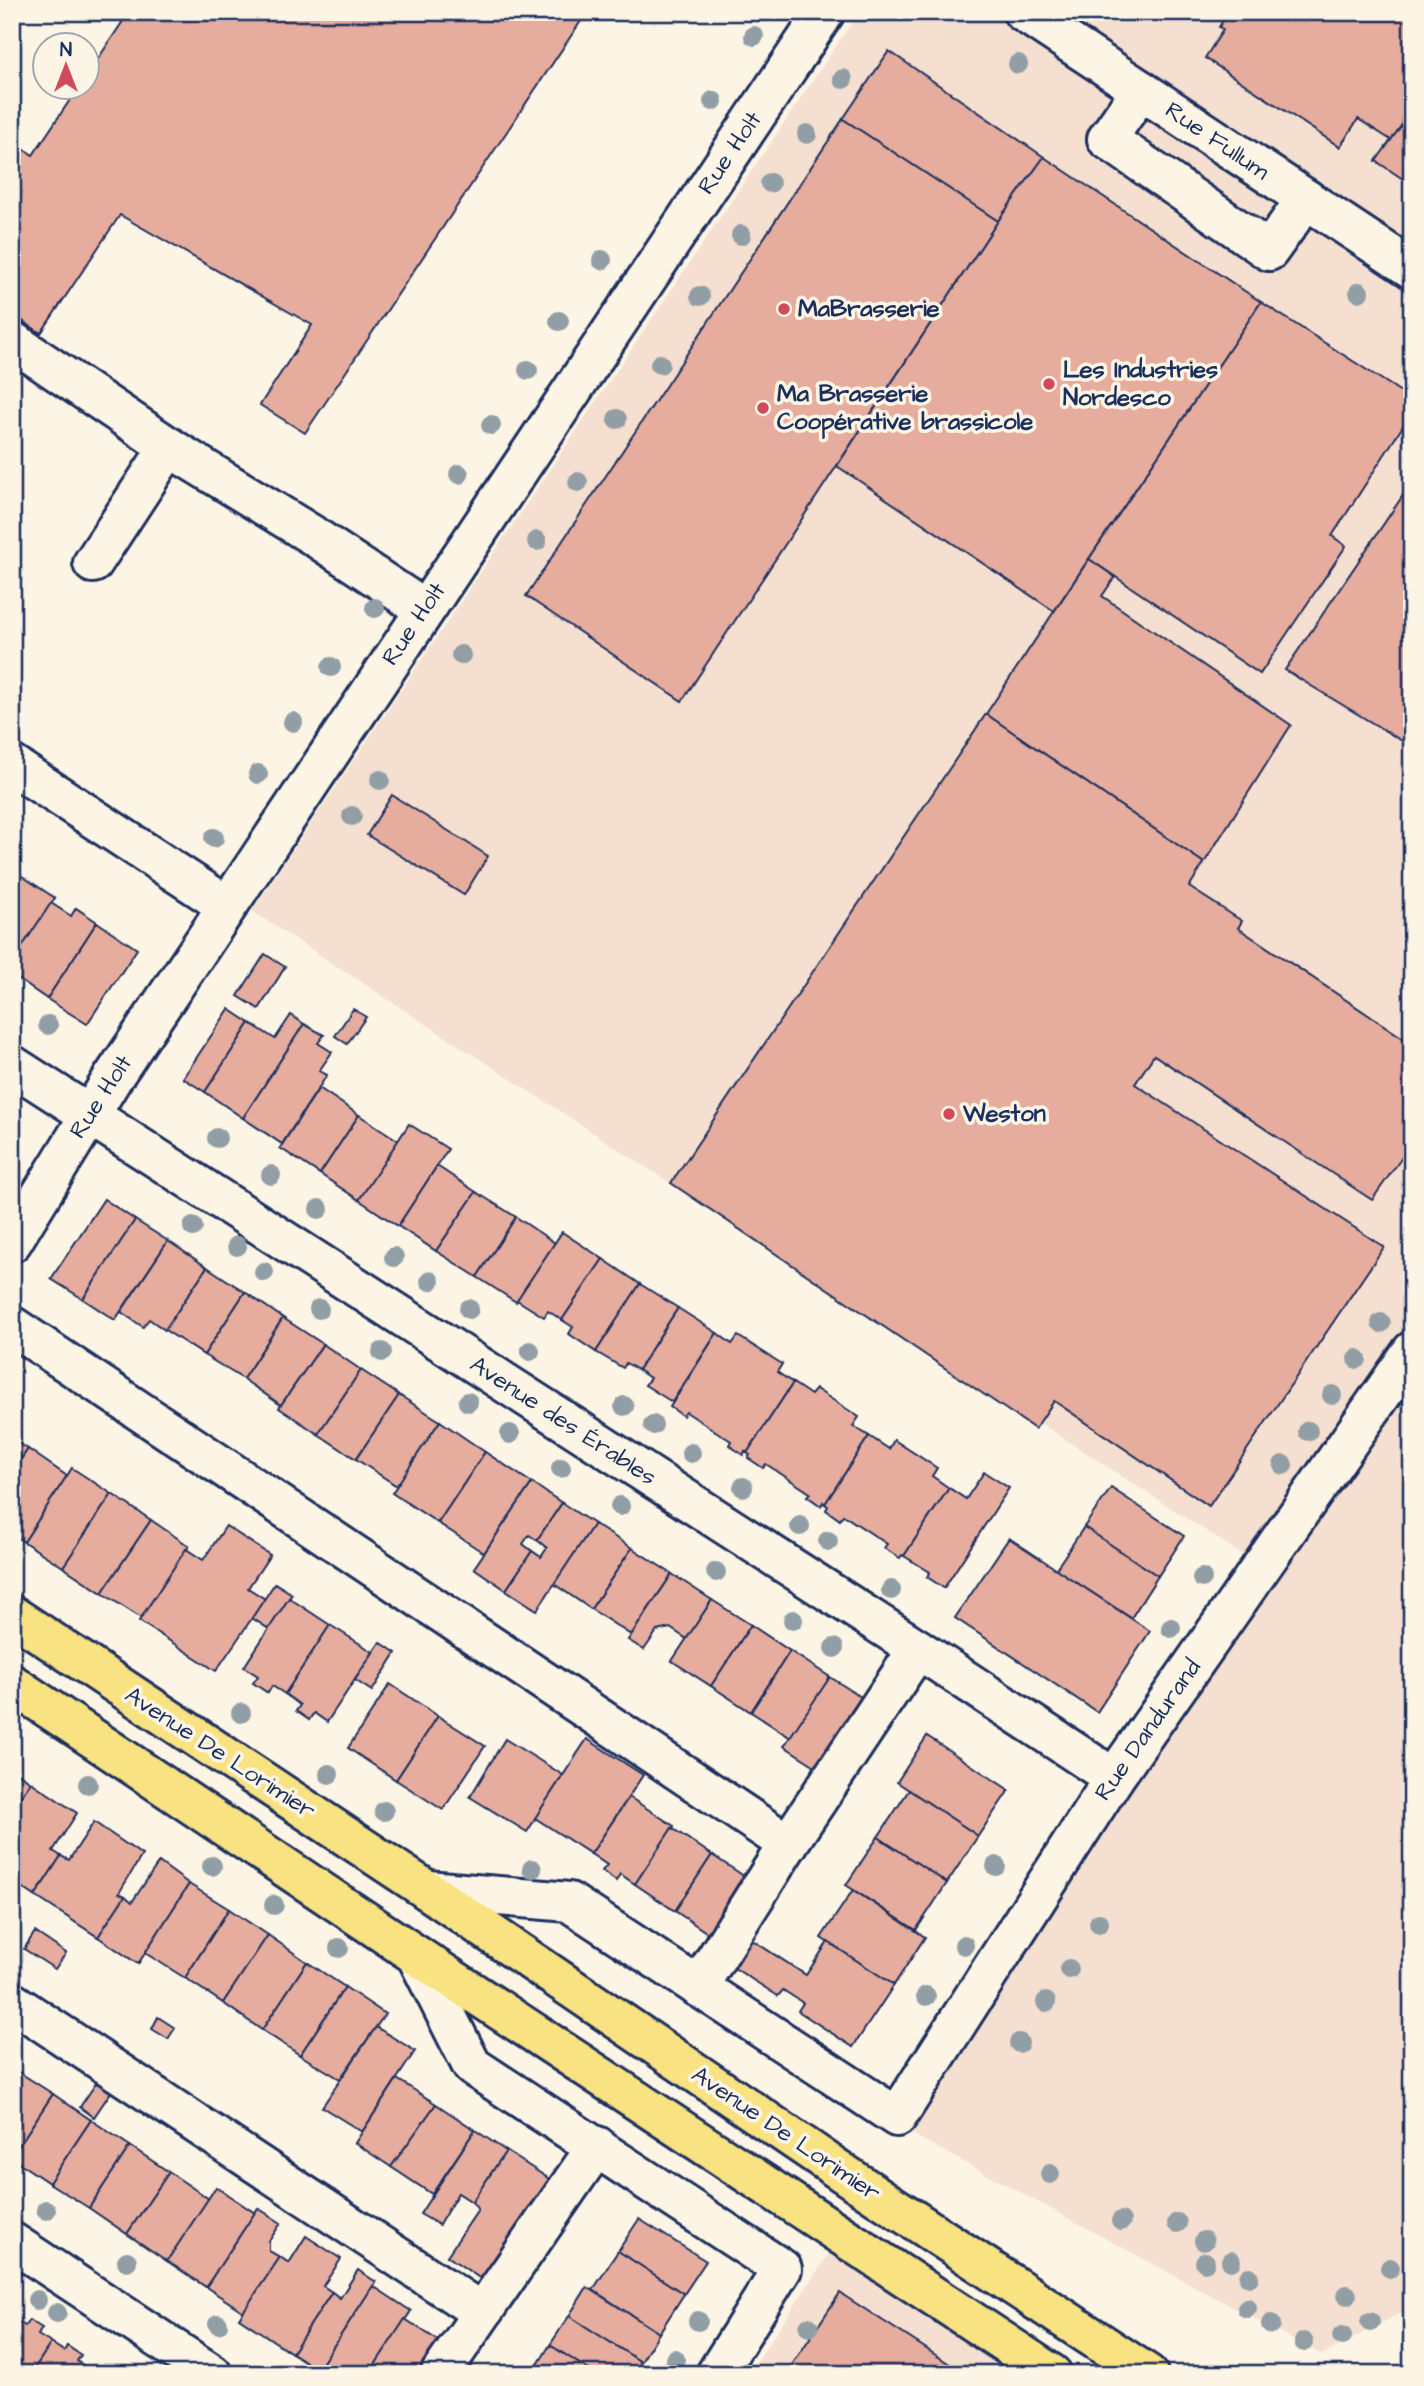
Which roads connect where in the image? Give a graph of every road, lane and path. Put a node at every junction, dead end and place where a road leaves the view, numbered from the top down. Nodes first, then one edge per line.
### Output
1 (825, 12) edge
2 (1023, 12) edge
3 (1141, 90) junction
4 (1306, 199) junction
5 (1412, 270) edge
6 (12, 341) edge
7 (169, 447) junction
8 (93, 563) dead end
9 (424, 609) junction
10 (12, 765) edge
11 (227, 906) junction
12 (12, 1065) edge
13 (88, 1115) junction
14 (12, 1242) edge
15 (12, 1326) edge
16 (1412, 1351) edge
17 (12, 1615) edge
18 (918, 1649) junction
19 (12, 1684) edge
20 (1114, 1778) junction
21 (788, 1844) junction
22 (427, 1890) junction
23 (416, 1955) junction
24 (698, 1987) junction
25 (12, 2001) edge
26 (897, 2117) joint
27 (597, 2146) junction
28 (12, 2242) edge
29 (481, 2312) junction
30 (212, 2374) edge
31 (440, 2374) edge
32 (716, 2374) edge
33 (1052, 2374) edge
34 (1148, 2374) edge

1 - 9 street, Rue Holt
2 - 3 street, Rue Fullum
3 - 4 street, Rue Fullum
3 - 4 street
4 - 5 street, Rue Fullum
6 - 7 street
7 - 8 street
7 - 9 street
9 - 11 street, Rue Holt
10 - 11 street
11 - 13 street, Rue Holt
12 - 13 street, Avenue des Érables
13 - 14 street, Rue Holt
13 - 18 street, Avenue des Érables
15 - 21 street
16 - 20 street, Rue Dandurand
17 - 22 main road, Avenue De Lorimier
18 - 20 street, Avenue des Érables
18 - 21 street
19 - 23 main road
20 - 26 street, Rue Dandurand
21 - 24 street
22 - 24 street, Avenue De Lorimier
22 - 34 main road, Avenue De Lorimier
23 - 27 street
23 - 33 main road
24 - 26 street, Avenue De Lorimier
25 - 29 street
27 - 29 street
27 - 32 street
28 - 30 street
29 - 31 street

